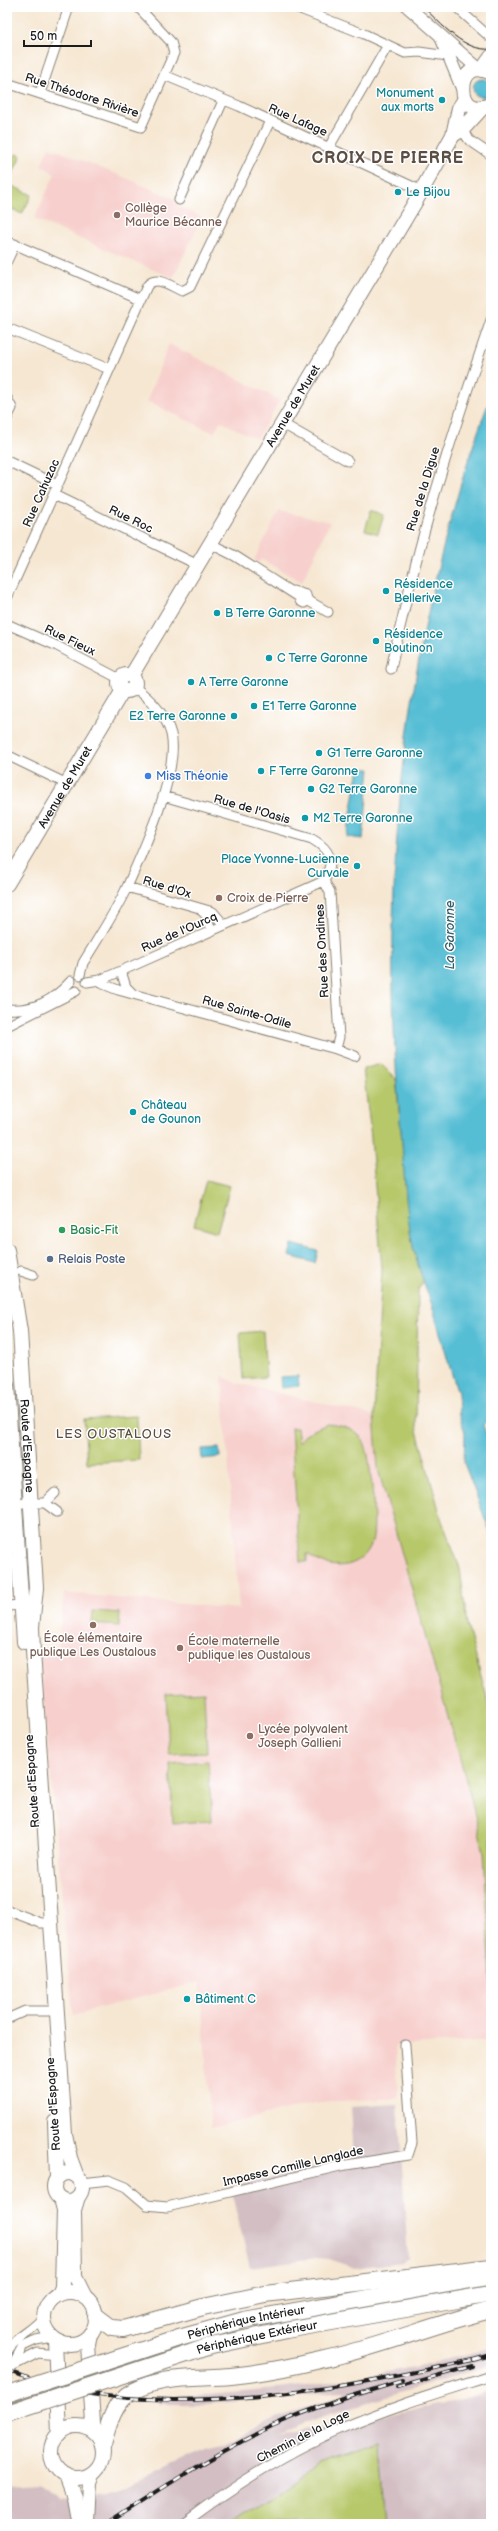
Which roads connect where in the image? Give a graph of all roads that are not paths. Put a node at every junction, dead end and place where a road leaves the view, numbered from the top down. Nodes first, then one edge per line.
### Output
1 (69, 7) edge
2 (138, 7) edge
3 (295, 7) edge
4 (408, 7) edge
5 (456, 7) edge
6 (440, 36) junction
7 (491, 38) edge
8 (388, 45) junction
9 (448, 56) junction
10 (491, 57) edge
11 (484, 71) edge
12 (164, 75) junction
13 (7, 83) edge
14 (40, 93) junction
15 (463, 94) junction
16 (223, 100) junction
17 (488, 107) edge
18 (270, 121) junction
19 (457, 133) junction
20 (329, 147) junction
21 (491, 155) edge
22 (420, 190) junction
23 (179, 200) dead end
24 (11, 242) edge
25 (7, 261) edge
26 (140, 299) junction
27 (491, 320) edge
28 (7, 328) edge
29 (109, 369) junction
30 (7, 398) edge
31 (7, 418) edge
32 (282, 424) junction
33 (7, 461) edge
34 (348, 461) dead end
35 (57, 485) junction
36 (54, 495) junction
37 (216, 546) junction
38 (198, 565) junction
39 (7, 598) edge
40 (328, 612) dead end
41 (7, 624) edge
42 (391, 668) dead end
43 (127, 683) junction
44 (7, 755) edge
45 (67, 784) junction
46 (163, 796) junction
47 (8, 880) edge
48 (324, 880) junction
49 (127, 888) junction
50 (201, 910) junction
51 (224, 925) junction
52 (211, 930) junction
53 (121, 971) junction
54 (80, 975) junction
55 (100, 980) junction
56 (71, 981) junction
57 (87, 982) junction
58 (76, 991) junction
59 (132, 993) junction
60 (7, 1009) edge
61 (7, 1026) edge
62 (336, 1049) junction
63 (355, 1056) dead end
64 (7, 1250) edge
65 (21, 1271) dead end
66 (33, 1275) dead end
67 (7, 1378) edge
68 (7, 1385) edge
69 (24, 1387) junction
70 (55, 1493) dead end
71 (12, 1503) edge
72 (45, 1503) junction
73 (31, 1504) junction
74 (57, 1512) dead end
75 (7, 1606) edge
76 (22, 1606) junction
77 (7, 1910) edge
78 (45, 1923) junction
79 (51, 2011) junction
80 (7, 2019) edge
81 (405, 2045) dead end
82 (57, 2177) junction
83 (79, 2178) junction
84 (78, 2198) junction
85 (61, 2199) junction
86 (491, 2267) edge
87 (491, 2277) edge
88 (59, 2294) junction
89 (491, 2294) edge
90 (85, 2297) junction
91 (491, 2310) edge
92 (44, 2316) junction
93 (96, 2316) junction
94 (90, 2334) junction
95 (54, 2338) junction
96 (7, 2352) edge
97 (56, 2355) junction
98 (14, 2365) junction
99 (7, 2375) edge
100 (491, 2376) edge
101 (7, 2394) edge
102 (7, 2413) edge
103 (59, 2434) junction
104 (99, 2439) junction
105 (92, 2474) junction
106 (66, 2476) junction
107 (79, 2524) edge
108 (86, 2524) edge
109 (183, 2524) edge

1 - 14 street
2 - 12 street
3 - 8 street
4 - 6 main road
5 - 7 street
6 - 9 main road
6 - 11 main road
8 - 9 street
8 - 20 street
9 - 15 main road
10 - 11 main road
11 - 15 main road, Avenue de Muret
12 - 14 street, Rue Théodore Rivière
12 - 16 street, Rue Lafage
13 - 14 street, Rue Théodore Rivière
15 - 17 main road
15 - 19 main road, Avenue de Muret
16 - 18 street, Rue Lafage
16 - 23 street
17 - 19 main road, Avenue de Muret
18 - 20 street, Rue Lafage
18 - 26 street, Rue Cahuzac
19 - 21 street
19 - 22 main road, Avenue de Muret
20 - 22 street, Rue Lafage
22 - 32 main road, Avenue de Muret
24 - 25 street
24 - 26 street
26 - 29 street, Rue Cahuzac
27 - 42 street, Rue de la Digue
28 - 29 street
29 - 35 street, Rue Cahuzac
30 - 31 street
32 - 34 street
32 - 37 main road, Avenue de Muret
33 - 35 street
35 - 36 street, Rue Cahuzac
36 - 38 street, Rue Roc
36 - 39 street, Rue Cahuzac
37 - 38 main road, Avenue de Muret
37 - 40 street
38 - 43 main road, Avenue de Muret
41 - 43 street, Rue Fieux
43 - 45 main road, Avenue de Muret
43 - 46 street, Rue Fieux
44 - 45 street
45 - 47 main road, Avenue de Muret
46 - 48 street, Rue de l'Oasis
46 - 49 street, Rue Fieux
48 - 51 street, Rue de l'Ourcq
48 - 62 street, Rue des Ondines
49 - 50 street, Rue d'Ox
49 - 54 street, Rue Fieux
50 - 51 street, Rue d'Ox
50 - 52 street, Rue d'Ox
51 - 52 street, Rue de l'Ourcq
52 - 53 street, Rue de l'Ourcq
53 - 55 street, Rue de l'Ourcq
53 - 59 street
54 - 56 street
54 - 57 street
55 - 57 street, Rue de l'Ourcq
55 - 59 street, Rue Sainte-Odile
56 - 58 street
56 - 60 street
57 - 58 street
58 - 61 street
59 - 62 street, Rue Sainte-Odile
62 - 63 street, Rue Sainte-Odile
64 - 69 main road, Route d'Espagne
65 - 66 street
67 - 69 street, Route d'Espagne
68 - 71 main road, Route d'Espagne
69 - 73 main road, Route d'Espagne
70 - 72 street, Route d'Espagne
71 - 73 street
71 - 76 main road, Route d'Espagne
72 - 73 street, Route d'Espagne
72 - 74 street, Route d'Espagne
73 - 78 main road, Route d'Espagne
75 - 76 street
76 - 78 main road, Route d'Espagne
77 - 78 street
78 - 79 main road, Route d'Espagne
79 - 80 street
79 - 82 main road, Route d'Espagne
79 - 83 main road, Route d'Espagne
81 - 83 street, Impasse Camille Langlade
82 - 83 main road
82 - 85 main road
83 - 84 main road
84 - 85 main road
84 - 90 main road
85 - 88 main road
86 - 93 highway
87 - 101 highway, Périphérique Intérieur, bridge
88 - 90 main road
88 - 92 main road
89 - 102 highway, Périphérique Extérieur, bridge
90 - 93 main road
91 - 104 highway
92 - 95 main road
92 - 96 street
93 - 94 main road
94 - 95 main road
94 - 104 main road
95 - 97 main road
95 - 98 street
97 - 98 street
97 - 103 main road
98 - 99 street
100 - 109 street, Chemin de la Loge
103 - 104 main road
103 - 106 main road
104 - 105 main road
105 - 106 main road
105 - 108 main road
106 - 107 main road

